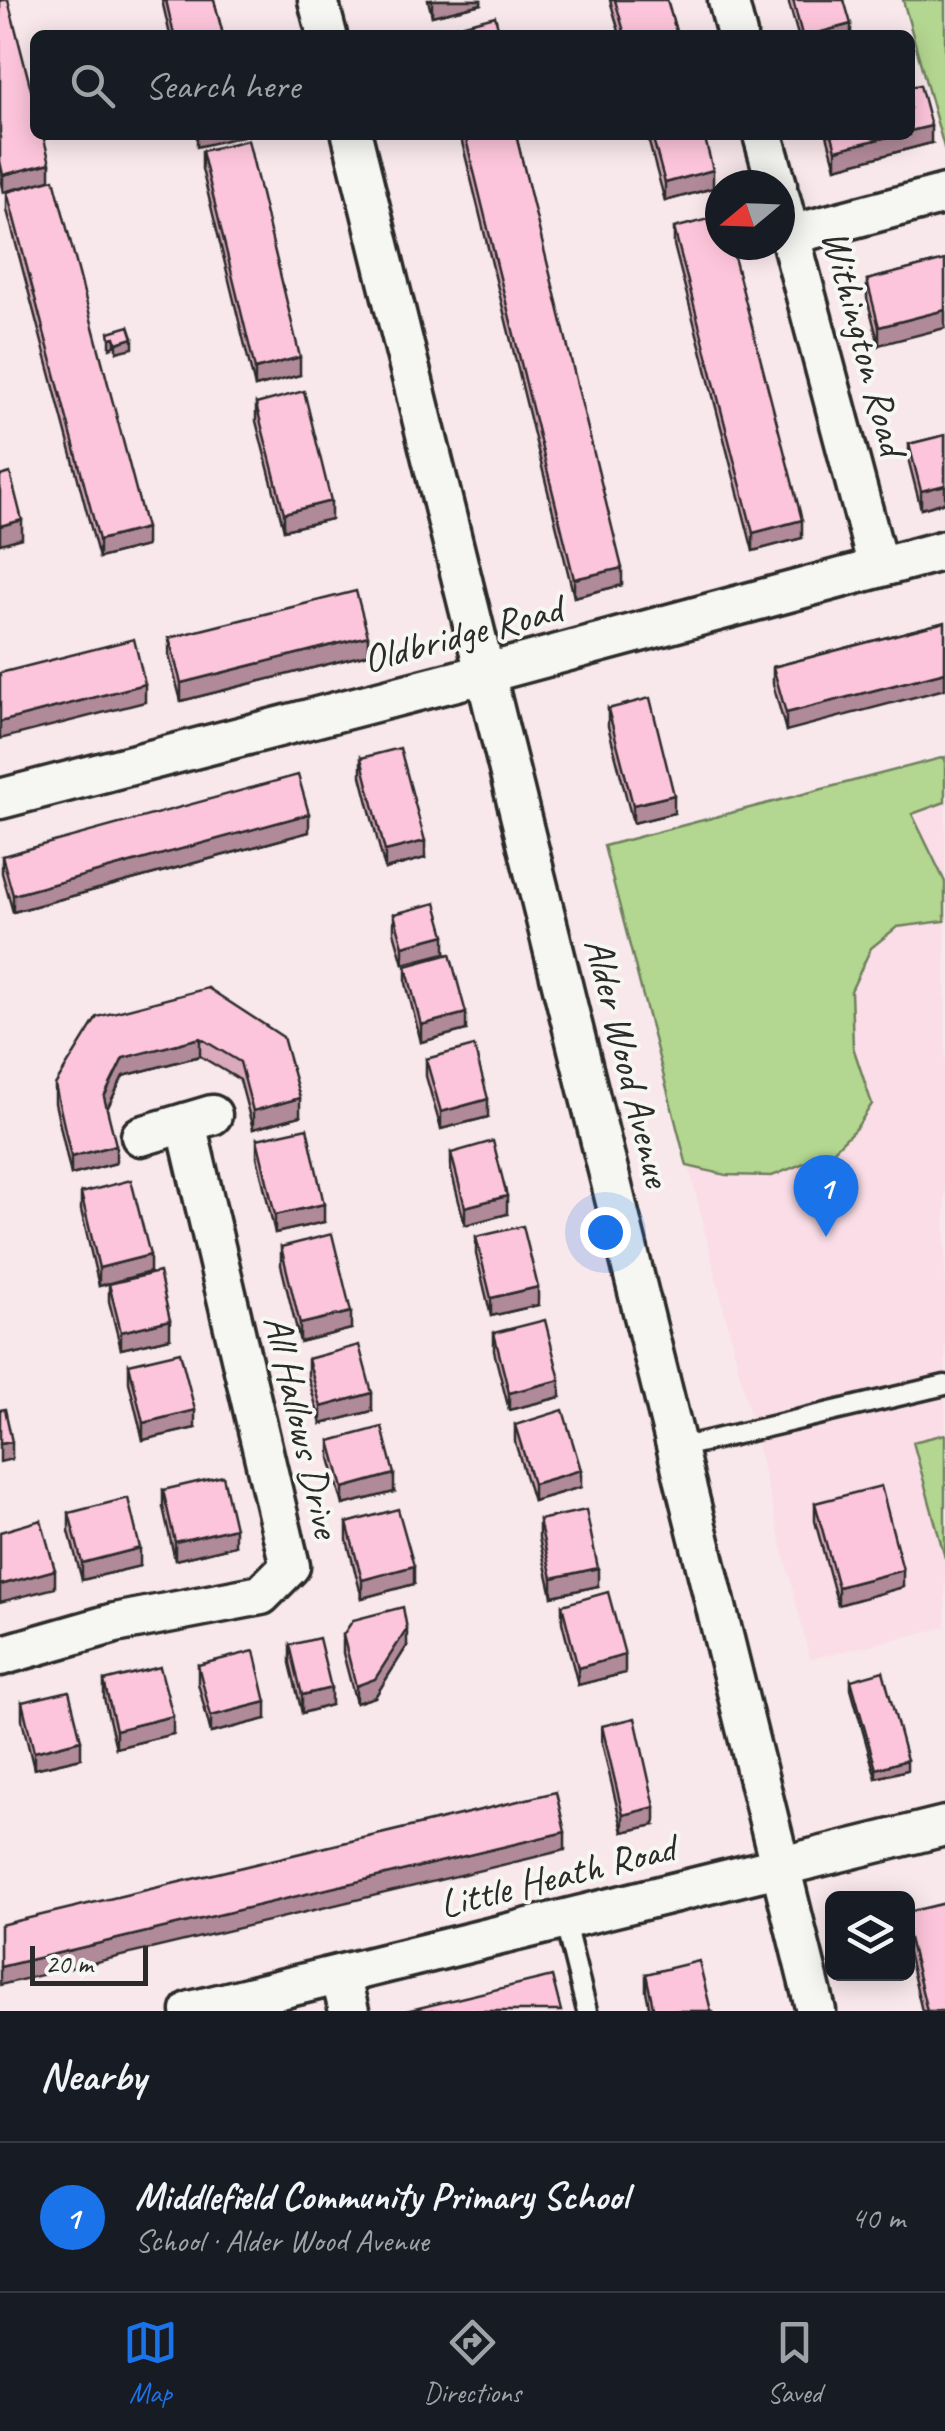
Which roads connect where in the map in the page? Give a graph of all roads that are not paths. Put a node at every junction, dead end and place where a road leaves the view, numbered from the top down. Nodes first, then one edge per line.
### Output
1 (318, 0) edge
2 (728, 0) edge
3 (326, 30) edge
4 (736, 30) edge
5 (353, 140) edge
6 (765, 140) edge
7 (772, 170) edge
8 (945, 194) edge
9 (795, 234) edge
10 (795, 254) edge
11 (945, 550) edge
12 (878, 567) junction
13 (486, 674) junction
14 (0, 799) edge
15 (142, 1136) dead end
16 (945, 1385) edge
17 (678, 1448) junction
18 (0, 1656) edge
19 (945, 1826) edge
20 (781, 1866) junction
21 (564, 1919) junction
22 (345, 1993) edge
23 (191, 2011) edge
24 (587, 2011) edge
25 (816, 2011) edge

1 - 3 street
2 - 4 street
5 - 13 street, Alder Wood Avenue
6 - 7 street
8 - 9 street
10 - 12 street, Withington Road
11 - 12 street, Oldbridge Road
12 - 13 street, Oldbridge Road
13 - 14 street, Oldbridge Road
13 - 17 street, Alder Wood Avenue
15 - 18 street, All Hallows Drive
16 - 17 lane
17 - 20 street, Alder Wood Avenue
19 - 20 street, Little Heath Road
20 - 21 street, Little Heath Road
20 - 25 street, Alder Wood Avenue
21 - 22 street, Little Heath Road
21 - 24 lane
22 - 23 street, Little Heath Road

